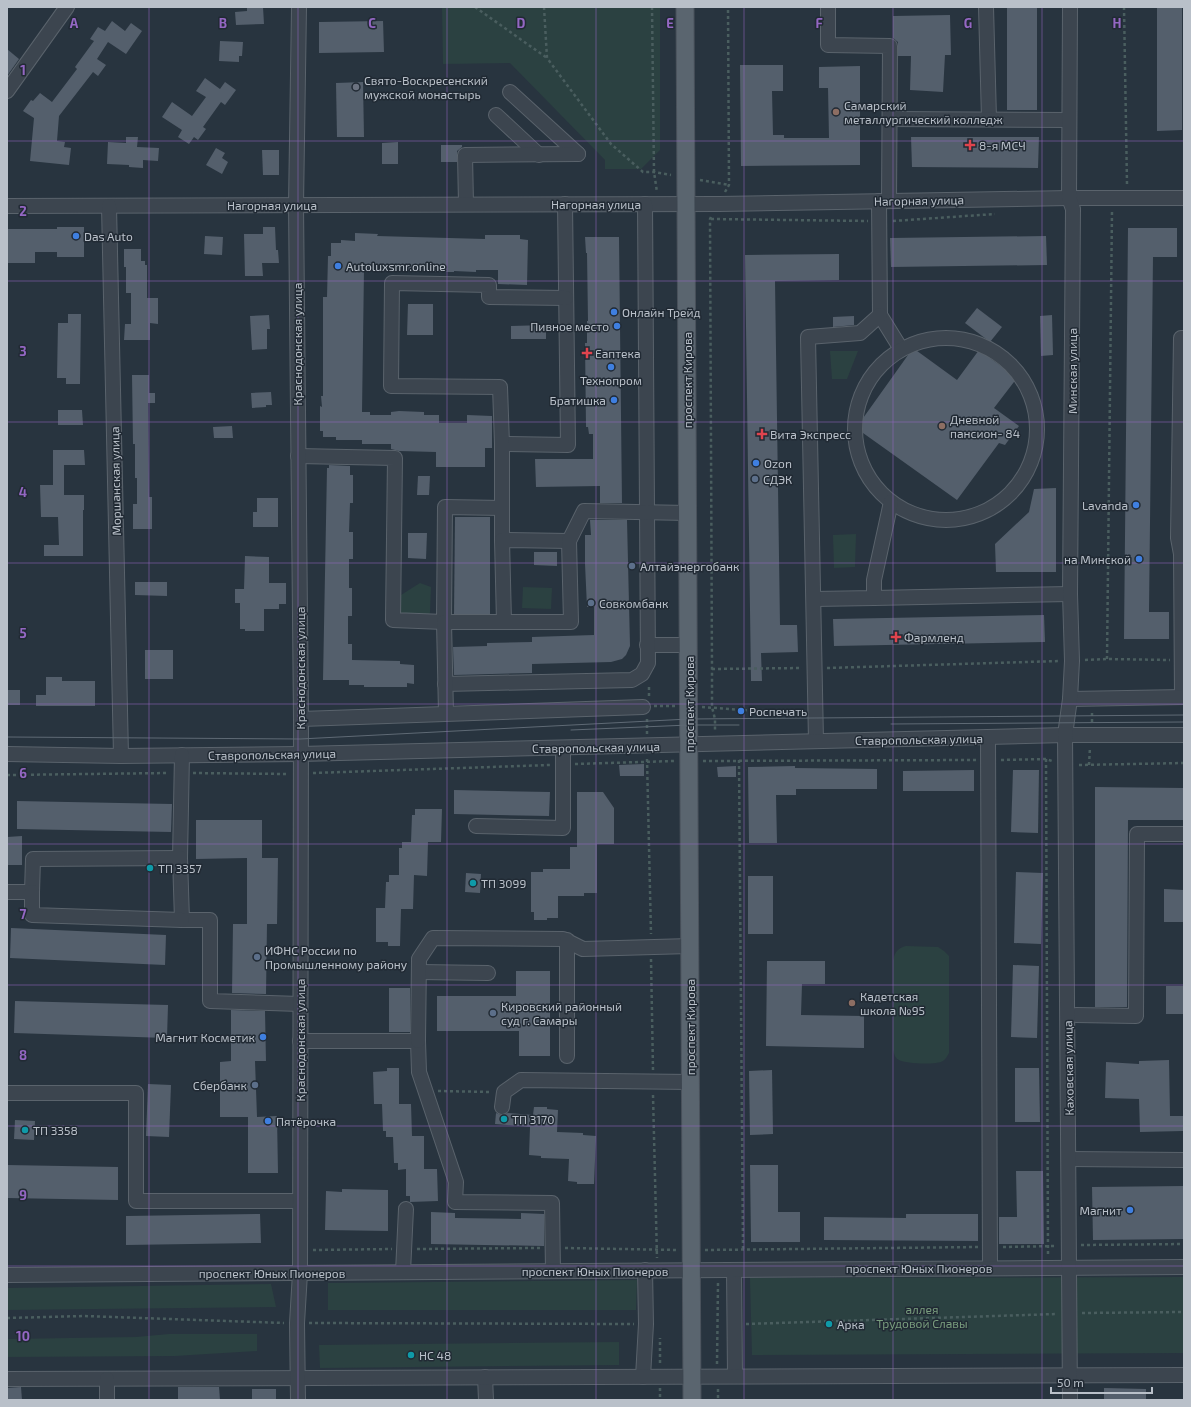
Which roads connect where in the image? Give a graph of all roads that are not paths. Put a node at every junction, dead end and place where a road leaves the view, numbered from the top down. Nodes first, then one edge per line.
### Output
1 (67, 7) edge
2 (299, 7) edge
3 (685, 7) edge
4 (828, 7) edge
5 (986, 7) edge
6 (1070, 7) edge
7 (7, 91) edge
8 (510, 92) dead end
9 (496, 115) dead end
10 (890, 119) junction
11 (989, 120) junction
12 (1069, 120) junction
13 (539, 155) junction
14 (1069, 198) junction
15 (1184, 198) edge
16 (884, 201) junction
17 (686, 203) junction
18 (466, 204) junction
19 (565, 204) junction
20 (645, 204) junction
21 (296, 205) junction
22 (7, 206) edge
23 (109, 206) junction
24 (566, 298) junction
25 (880, 315) junction
26 (1184, 338) edge
27 (901, 349) junction
28 (502, 444) junction
29 (298, 456) junction
30 (891, 502) junction
31 (502, 508) junction
32 (646, 512) junction
33 (688, 513) junction
34 (502, 540) junction
35 (569, 541) junction
36 (1182, 554) edge
37 (1070, 594) junction
38 (1183, 596) edge
39 (874, 598) junction
40 (814, 599) junction
41 (444, 622) junction
42 (504, 622) junction
43 (647, 645) junction
44 (688, 645) junction
45 (445, 684) junction
46 (1183, 697) edge
47 (1070, 699) junction
48 (645, 706) road end
49 (446, 713) junction
50 (300, 719) junction
51 (1066, 735) junction
52 (1184, 735) edge
53 (988, 737) junction
54 (816, 741) junction
55 (689, 744) junction
56 (563, 748) junction
57 (7, 754) edge
58 (300, 754) junction
59 (182, 755) junction
60 (122, 756) junction
61 (476, 826) dead end
62 (1184, 834) edge
63 (180, 858) junction
64 (7, 892) edge
65 (32, 892) junction
66 (182, 920) junction
67 (567, 940) junction
68 (690, 946) junction
69 (419, 972) junction
70 (488, 973) dead end
71 (300, 1004) junction
72 (1076, 1015) dead end
73 (418, 1041) junction
74 (300, 1042) junction
75 (567, 1056) dead end
76 (690, 1082) junction
77 (7, 1093) edge
78 (502, 1107) dead end
79 (1069, 1159) junction
80 (1184, 1160) edge
81 (300, 1201) junction
82 (406, 1209) dead end
83 (1070, 1267) junction
84 (1184, 1267) edge
85 (990, 1268) junction
86 (645, 1270) junction
87 (691, 1270) junction
88 (734, 1270) junction
89 (553, 1271) junction
90 (403, 1272) junction
91 (300, 1273) junction
92 (7, 1275) edge
93 (1070, 1375) junction
94 (1184, 1375) edge
95 (735, 1376) junction
96 (486, 1377) junction
97 (643, 1377) junction
98 (691, 1377) junction
99 (298, 1378) junction
100 (7, 1379) edge
101 (107, 1379) junction
102 (107, 1400) edge
103 (298, 1400) edge
104 (486, 1400) edge
105 (692, 1400) edge
106 (1070, 1400) edge

1 - 7 street
2 - 21 street, Краснодонская улица
3 - 17 main road, проспект Кирова
4 - 10 street
5 - 11 street
6 - 12 street, Минская улица
8 - 13 street
9 - 13 street
10 - 11 street
10 - 16 street
11 - 12 street
12 - 14 street, Минская улица
13 - 18 street
14 - 15 street, Нагорная улица
14 - 16 street, Нагорная улица
14 - 37 street, Минская улица
16 - 17 street, Нагорная улица
16 - 25 street
17 - 20 street, Нагорная улица
17 - 33 main road, проспект Кирова
18 - 19 street, Нагорная улица
18 - 21 street, Нагорная улица
19 - 20 street, Нагорная улица
19 - 24 street
20 - 32 street
21 - 23 street, Нагорная улица
21 - 29 street, Краснодонская улица
22 - 23 street, Нагорная улица
23 - 60 street, Моршанская улица
24 - 28 street
24 - 28 street
25 - 27 street
25 - 40 street
26 - 36 street
27 - 30 street
27 - 30 street
28 - 31 street
29 - 41 street
29 - 50 street, Краснодонская улица
30 - 39 street
31 - 34 street
31 - 41 street
32 - 33 street
32 - 35 street
32 - 43 street
33 - 44 main road, проспект Кирова
34 - 35 street
34 - 42 street
35 - 42 street
36 - 38 street
37 - 39 street
37 - 47 street, Минская улица
38 - 46 street
39 - 40 street
40 - 54 street
41 - 42 street
41 - 45 street
43 - 44 street
43 - 45 street
44 - 55 main road, проспект Кирова
45 - 49 street
46 - 47 street
47 - 51 street, Минская улица
48 - 49 street
49 - 50 street
50 - 58 street, Краснодонская улица
51 - 52 street, Ставропольская улица
51 - 53 street, Ставропольская улица
51 - 79 street, Каховская улица
53 - 54 street, Ставропольская улица
53 - 85 street
54 - 55 street, Ставропольская улица
55 - 56 street, Ставропольская улица
55 - 68 main road, проспект Кирова
56 - 58 street, Ставропольская улица
56 - 61 street
57 - 60 street, Ставропольская улица
58 - 59 street, Ставропольская улица
58 - 71 street, Краснодонская улица
59 - 60 street, Ставропольская улица
59 - 63 street
62 - 72 street
63 - 65 street
63 - 66 street
64 - 65 street
65 - 66 street
66 - 71 street
67 - 68 street
67 - 69 street
67 - 75 street
68 - 76 main road, проспект Кирова
69 - 70 street
69 - 73 street
71 - 74 street, Краснодонская улица
73 - 74 street
73 - 89 street
74 - 81 street, Краснодонская улица
76 - 78 street
76 - 87 main road, проспект Кирова
77 - 81 street
79 - 80 street
79 - 83 street, Каховская улица
81 - 91 street, Краснодонская улица
82 - 90 street
83 - 84 street, проспект Юных Пионеров
83 - 85 street, проспект Юных Пионеров
83 - 93 street, Каховская улица
85 - 88 street, проспект Юных Пионеров
86 - 87 street, проспект Юных Пионеров
86 - 89 street, проспект Юных Пионеров
86 - 97 street
87 - 88 street, проспект Юных Пионеров
87 - 98 main road, проспект Кирова
88 - 95 street
89 - 90 street, проспект Юных Пионеров
90 - 91 street, проспект Юных Пионеров
91 - 92 street, проспект Юных Пионеров
91 - 99 street, Краснодонская улица
93 - 94 street
93 - 95 street
93 - 106 street, Каховская улица
95 - 98 street
96 - 97 street
96 - 99 street
96 - 104 street
97 - 98 street
98 - 105 main road, проспект Кирова
99 - 101 street
99 - 103 street, Краснодонская улица
100 - 101 street
101 - 102 street

